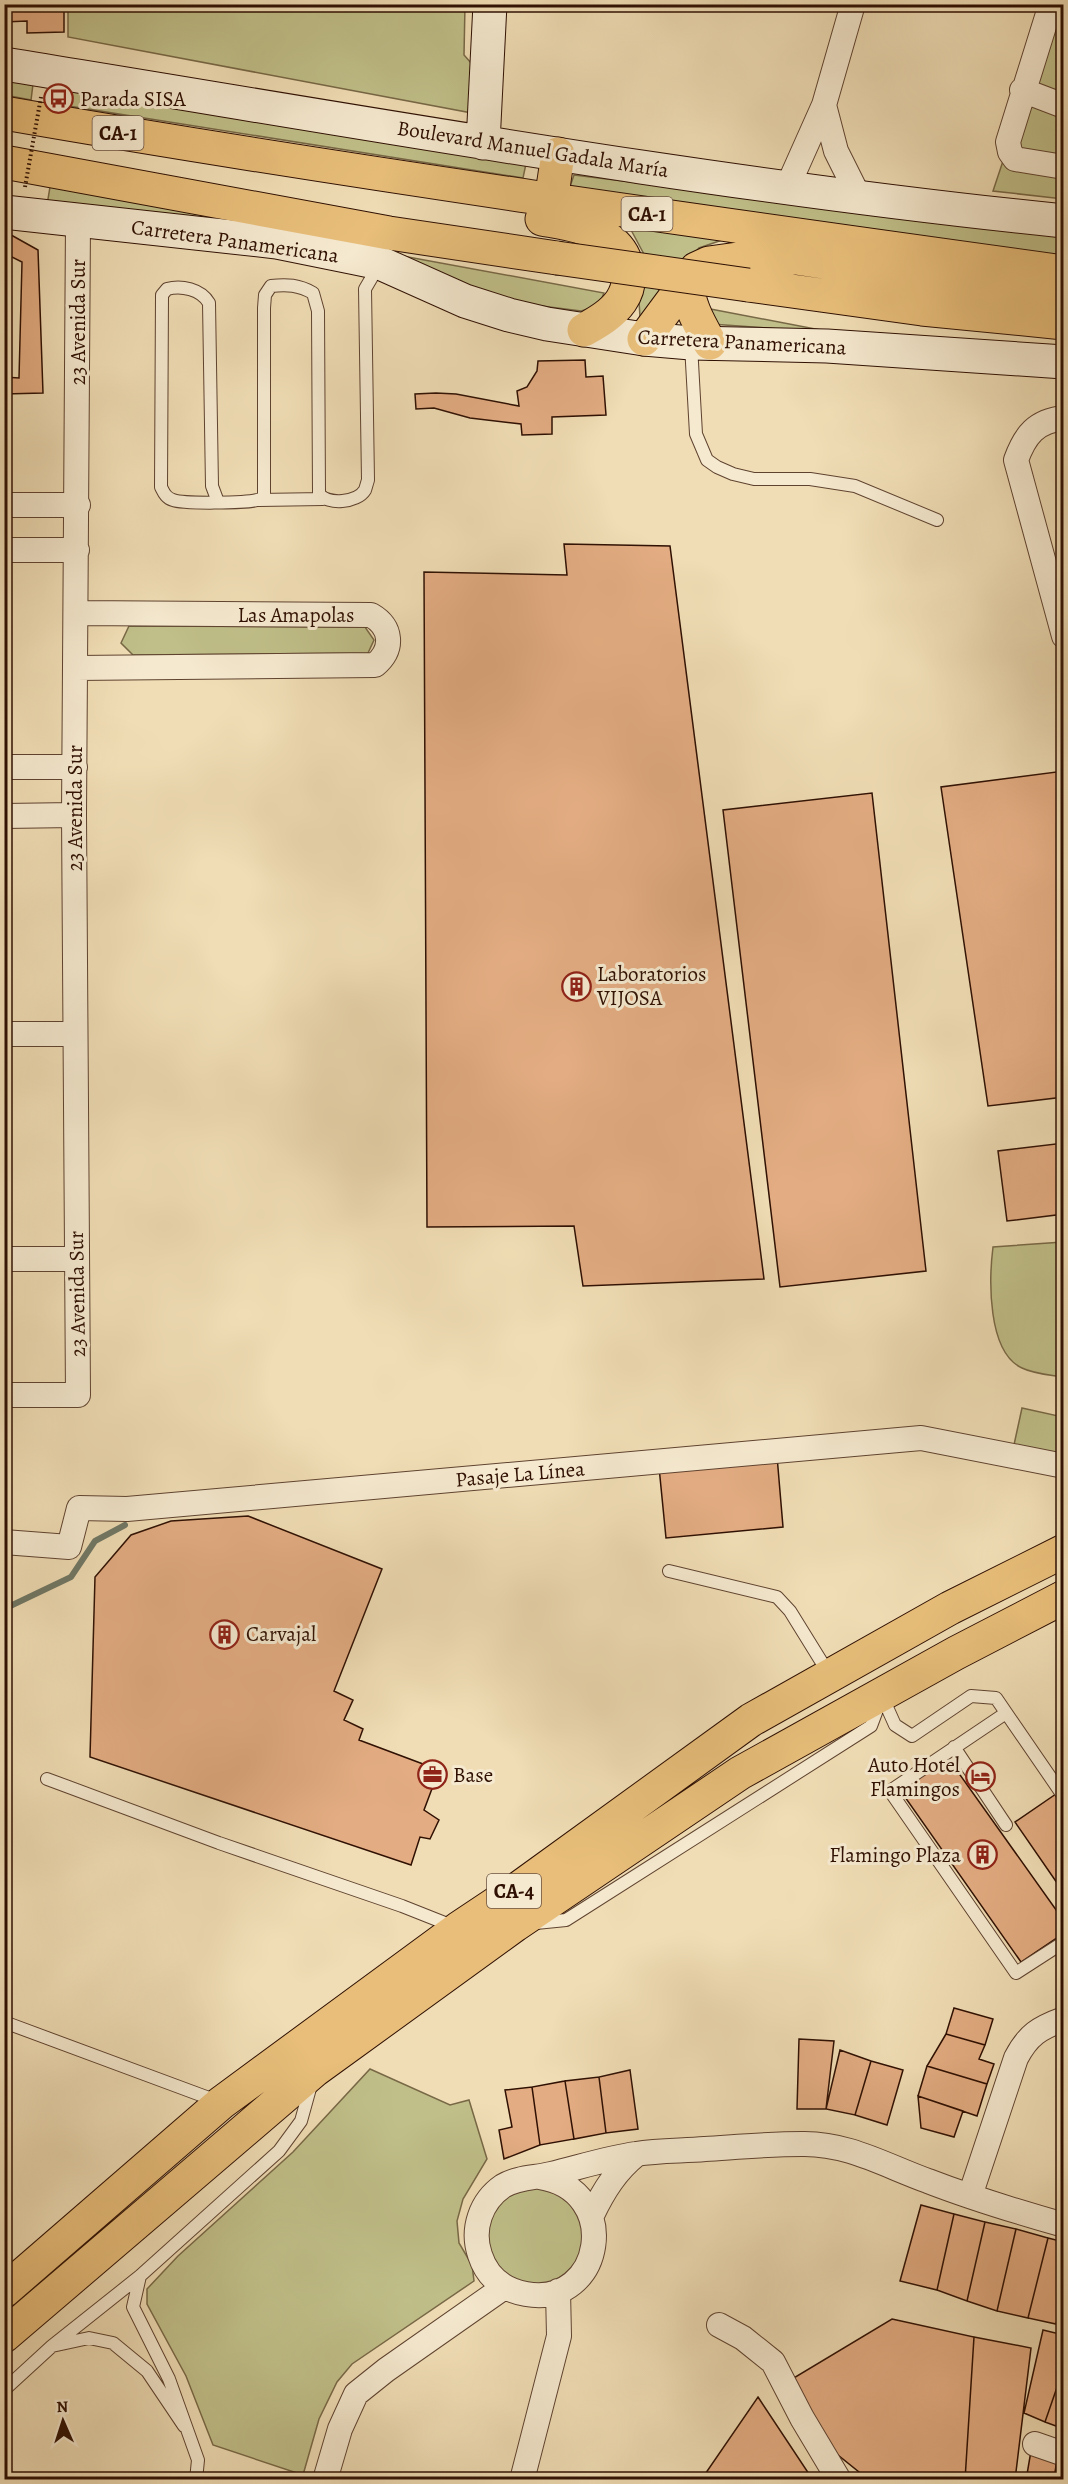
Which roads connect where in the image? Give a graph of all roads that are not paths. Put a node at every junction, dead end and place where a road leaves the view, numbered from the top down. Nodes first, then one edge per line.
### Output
1 (490, 4) edge
2 (853, 4) edge
3 (1051, 4) edge
4 (4, 64) edge
5 (1022, 90) junction
6 (824, 105) junction
7 (1064, 106) edge
8 (4, 114) edge
9 (483, 143) junction
10 (232, 153) junction
11 (558, 154) junction
12 (4, 162) edge
13 (1064, 167) edge
14 (788, 188) junction
15 (861, 199) junction
16 (550, 201) junction
17 (4, 212) edge
18 (1064, 221) edge
19 (78, 222) junction
20 (380, 263) junction
21 (1064, 272) edge
22 (687, 281) junction
23 (1064, 295) edge
24 (1064, 323) edge
25 (584, 330) junction
26 (644, 339) junction
27 (701, 343) junction
28 (1064, 362) edge
29 (1064, 418) edge
30 (323, 499) junction
31 (259, 500) junction
32 (218, 502) junction
33 (4, 505) edge
34 (78, 505) junction
35 (937, 520) dead end
36 (4, 550) edge
37 (77, 550) junction
38 (77, 613) junction
39 (1064, 636) edge
40 (76, 668) junction
41 (4, 767) edge
42 (75, 767) junction
43 (74, 815) junction
44 (4, 816) edge
45 (4, 1034) edge
46 (75, 1034) junction
47 (4, 1259) edge
48 (76, 1259) junction
49 (4, 1395) edge
50 (1064, 1466) edge
51 (4, 1542) edge
52 (1064, 1551) edge
53 (669, 1571) dead end
54 (1064, 1597) edge
55 (830, 1675) junction
56 (882, 1695) junction
57 (1006, 1713) junction
58 (954, 1747) junction
59 (47, 1779) dead end
60 (1064, 1797) edge
61 (1006, 1825) dead end
62 (459, 1928) junction
63 (1064, 1942) edge
64 (1064, 2019) edge
65 (4, 2022) edge
66 (315, 2070) junction
67 (221, 2103) junction
68 (637, 2154) junction
69 (539, 2176) junction
70 (970, 2196) junction
71 (592, 2215) junction
72 (1064, 2225) edge
73 (140, 2276) junction
74 (498, 2282) junction
75 (4, 2291) edge
76 (547, 2293) junction
77 (718, 2325) dead end
78 (4, 2336) edge
79 (52, 2346) junction
80 (4, 2390) edge
81 (184, 2426) junction
82 (1035, 2444) dead end
83 (1064, 2454) edge
84 (196, 2480) edge
85 (325, 2480) edge
86 (522, 2480) edge
87 (839, 2480) edge

1 - 9 street
2 - 6 street
3 - 5 street
4 - 9 street, Boulevard Manuel Gadala María
5 - 7 street
5 - 13 street
6 - 14 street
6 - 15 street
8 - 10 main road, CA-1
9 - 11 street, Boulevard Manuel Gadala María
10 - 16 main road, CA-1
10 - 25 main road
11 - 14 street, Boulevard Manuel Gadala María
11 - 16 main road
12 - 24 main road, Carretera Panamericana / CA-1, bridge
14 - 15 street, Boulevard Manuel Gadala María
15 - 18 street, Boulevard Manuel Gadala María
16 - 21 main road, CA-1
17 - 19 street, Carretera Panamericana
19 - 20 street, Carretera Panamericana
19 - 34 street, 23 Avenida Sur
20 - 25 street, Carretera Panamericana
20 - 30 lane
22 - 23 main road
22 - 26 main road
22 - 27 main road
25 - 26 street, Carretera Panamericana
26 - 27 street, Carretera Panamericana
27 - 28 street, Carretera Panamericana
27 - 35 lane
29 - 39 street
30 - 31 lane
30 - 31 lane
31 - 32 lane
32 - 32 lane
33 - 34 street
34 - 37 street, 23 Avenida Sur
36 - 37 street
37 - 38 street, 23 Avenida Sur
38 - 40 street, 23 Avenida Sur
38 - 40 street, Las Amapolas
40 - 42 street, 23 Avenida Sur
41 - 42 street
42 - 43 street, 23 Avenida Sur
43 - 44 street
43 - 46 street, 23 Avenida Sur
45 - 46 street
46 - 48 street, 23 Avenida Sur
47 - 48 street
48 - 49 street, 23 Avenida Sur
50 - 51 street, Pasaje La Línea
52 - 55 main road, CA-4
53 - 55 lane
54 - 56 main road, CA-4
55 - 62 main road, CA-4
56 - 57 lane
56 - 66 main road, CA-4
57 - 58 lane
57 - 60 lane
58 - 61 lane
58 - 63 lane
59 - 62 lane
62 - 67 main road, CA-4
64 - 70 street
65 - 67 lane
66 - 73 lane
66 - 78 main road, CA-4
67 - 75 main road, CA-4
68 - 69 street
68 - 70 street
68 - 71 street
69 - 71 street
69 - 74 street
70 - 72 street
71 - 76 street
73 - 79 lane
73 - 81 lane
74 - 76 street
74 - 85 street
76 - 86 street
77 - 87 street
79 - 80 lane
79 - 81 lane
81 - 84 lane
82 - 83 street

